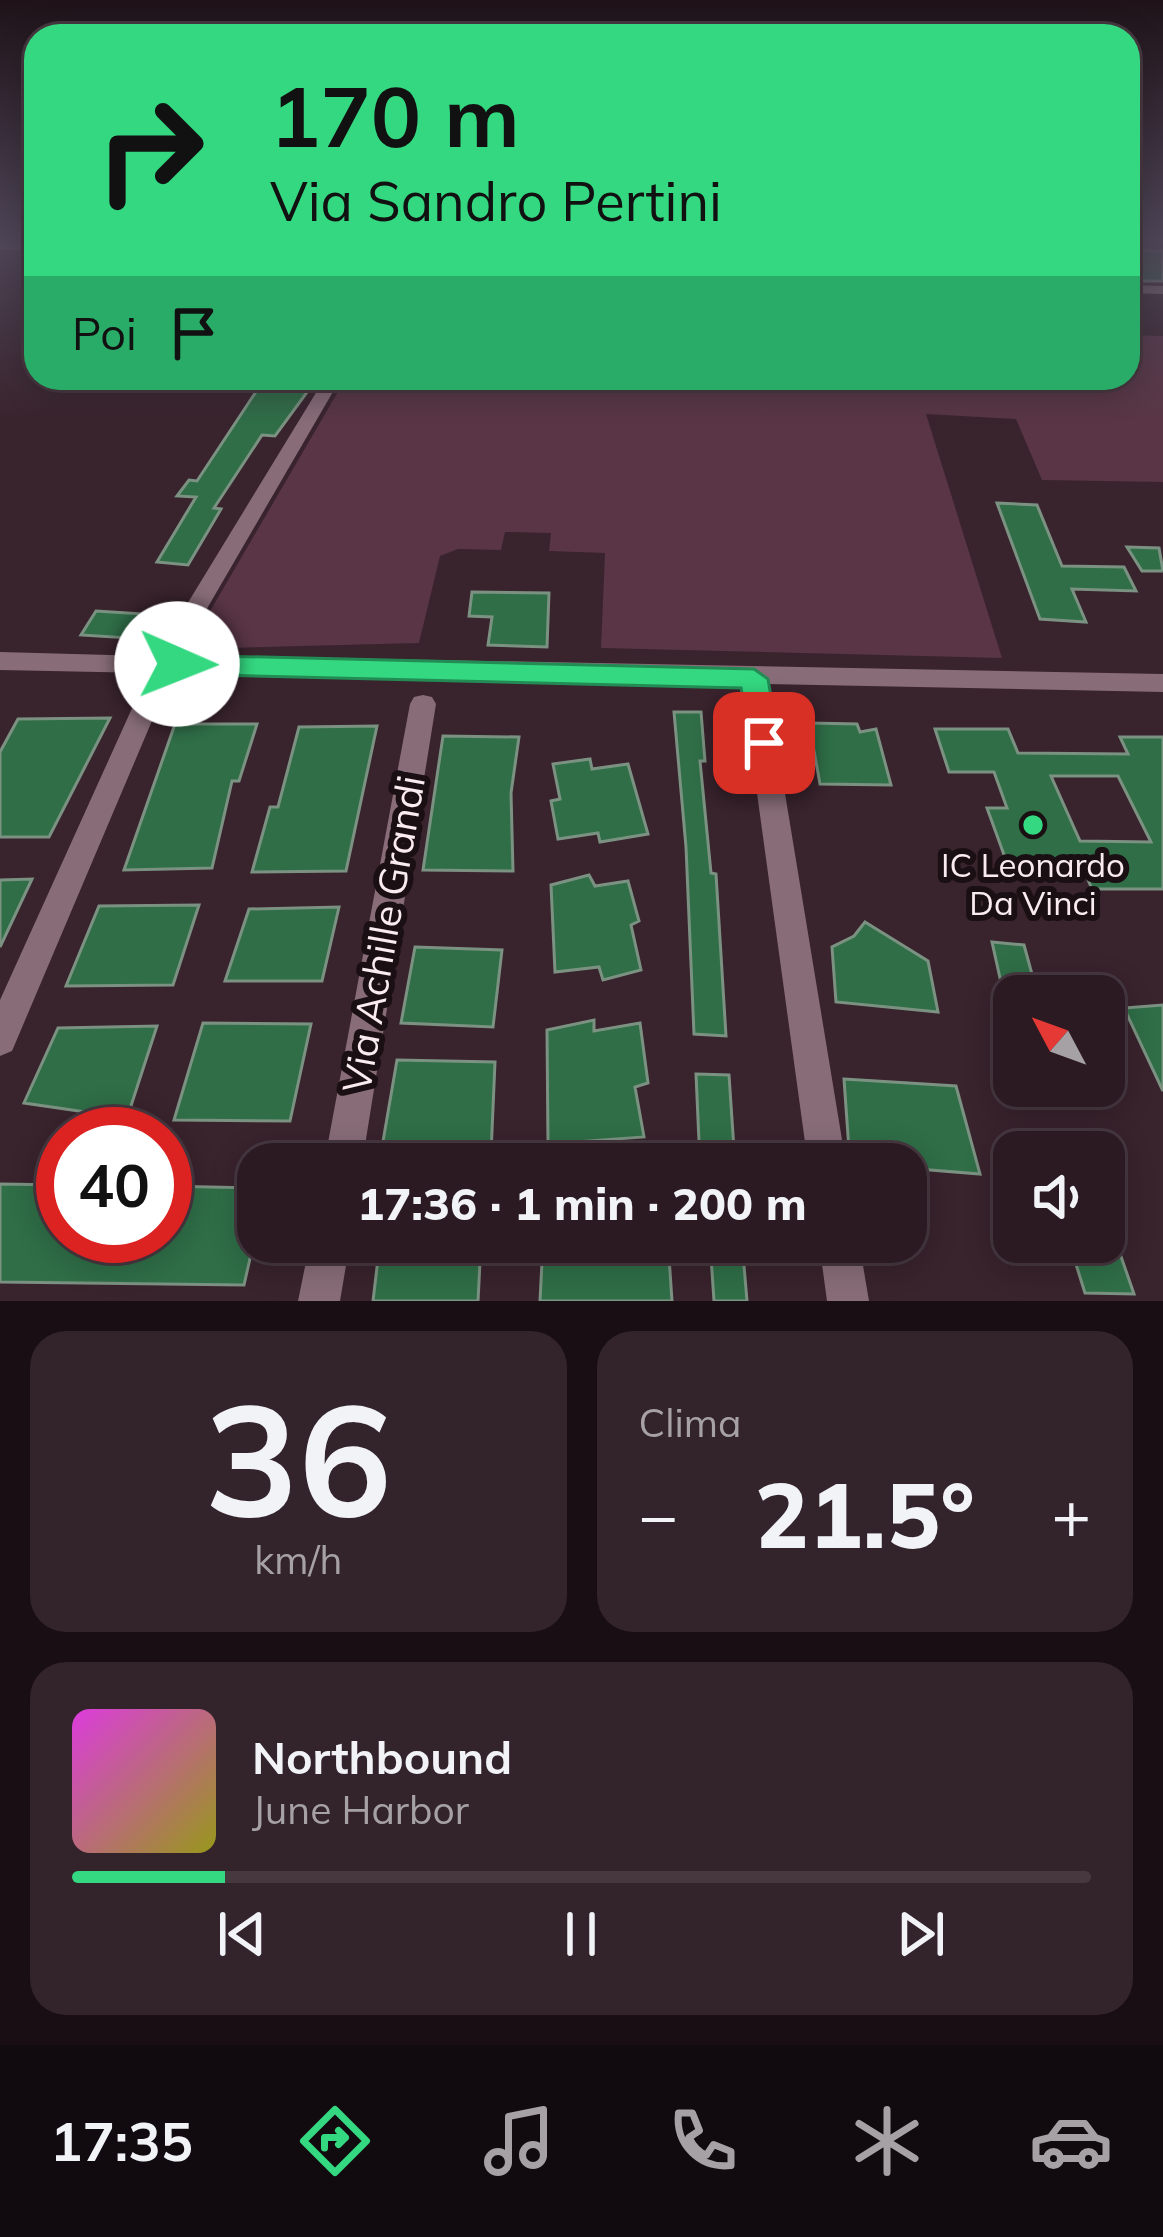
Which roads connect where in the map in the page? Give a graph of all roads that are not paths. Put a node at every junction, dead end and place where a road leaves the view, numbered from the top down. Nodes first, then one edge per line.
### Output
1 (326, 390) edge
2 (12, 662) edge
3 (163, 665) junction
4 (754, 679) junction
5 (1163, 683) edge
6 (423, 704) dead end
7 (0, 1040) edge
8 (347, 1143) edge
9 (824, 1143) edge
10 (325, 1263) edge
11 (842, 1263) edge
12 (319, 1301) edge
13 (848, 1301) edge

1 - 3 street
2 - 3 street
3 - 4 street
3 - 7 street
4 - 5 street
4 - 9 street
6 - 8 street, Via Achille Grandi
10 - 12 street
11 - 13 street

